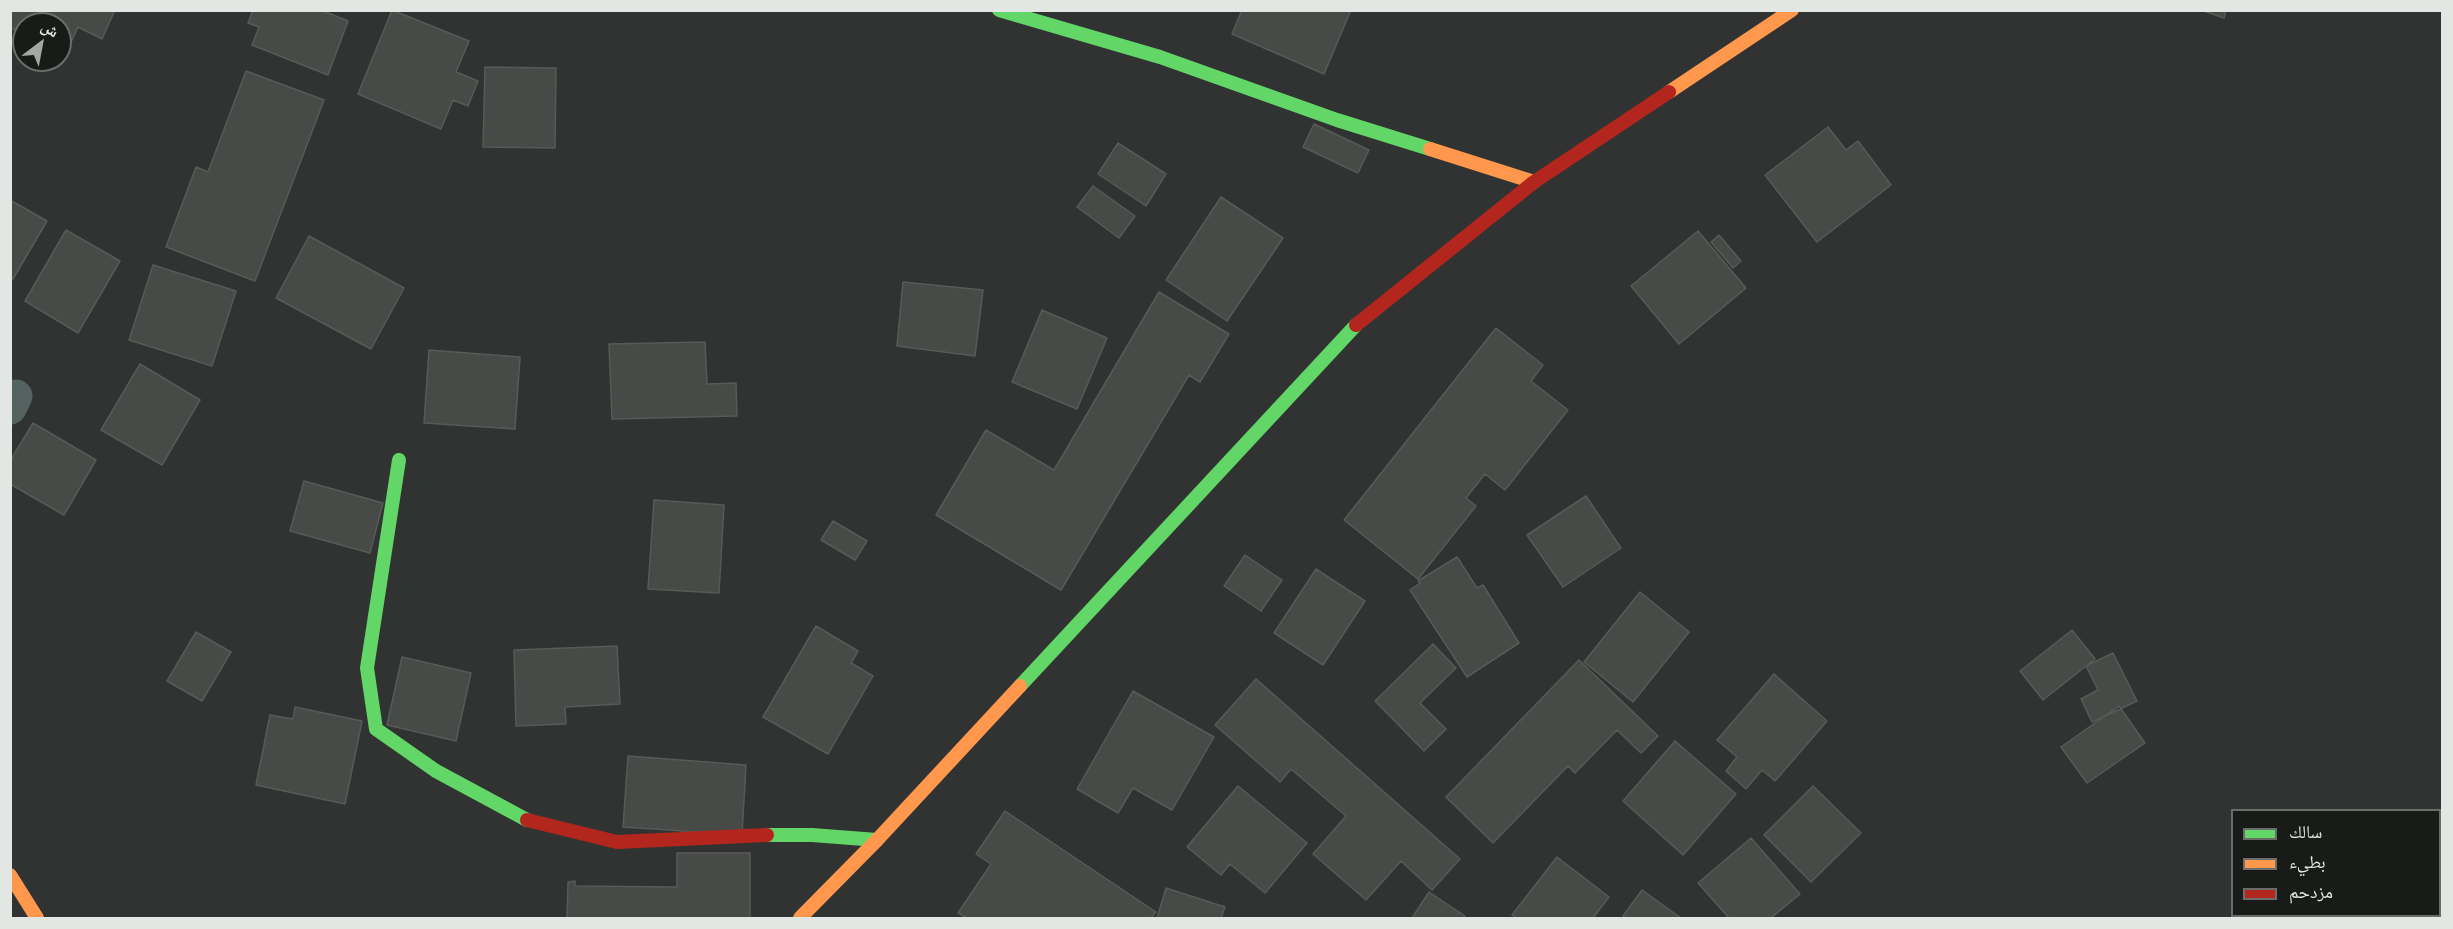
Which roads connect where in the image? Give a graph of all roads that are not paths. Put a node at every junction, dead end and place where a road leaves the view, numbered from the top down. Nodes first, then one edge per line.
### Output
1 (999, 10) edge
2 (1792, 10) edge
3 (1534, 182) junction
4 (399, 460) dead end
5 (878, 840) junction
6 (10, 875) edge
7 (37, 918) edge
8 (800, 918) edge

1 - 3 street
2 - 3 street
3 - 5 street
4 - 5 street
5 - 8 street
6 - 7 street

